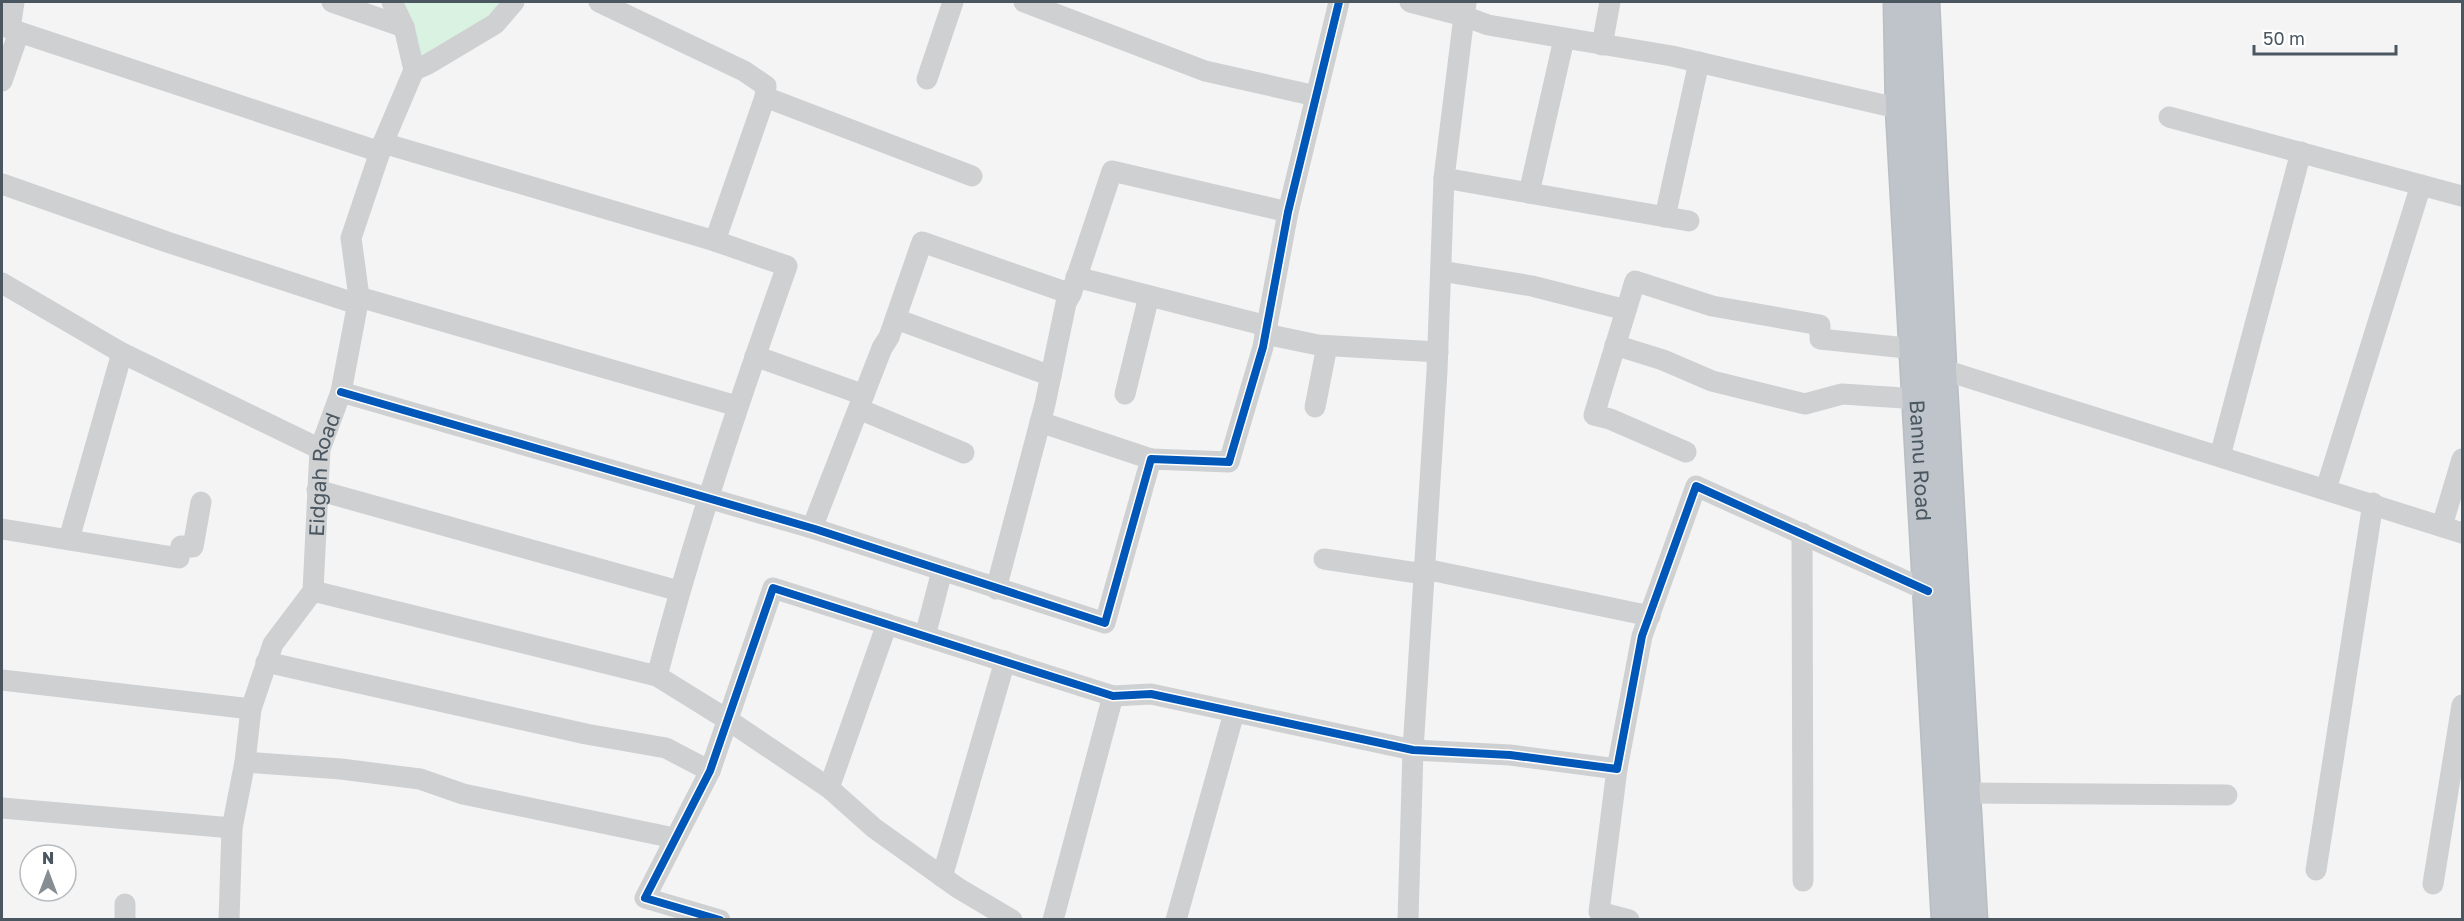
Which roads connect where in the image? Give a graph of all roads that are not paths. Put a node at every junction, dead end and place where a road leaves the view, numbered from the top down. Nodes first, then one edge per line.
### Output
1 (14, 2) edge
2 (332, 2) edge
3 (392, 2) edge
4 (514, 2) edge
5 (599, 2) edge
6 (953, 2) edge
7 (1024, 2) edge
8 (1339, 2) edge
9 (1410, 2) edge
10 (1610, 2) edge
11 (1899, 2) edge
12 (1924, 2) edge
13 (1465, 9) edge
14 (404, 27) junction
15 (19, 32) junction
16 (1564, 39) junction
17 (1602, 45) junction
18 (1699, 62) junction
19 (414, 70) junction
20 (927, 79) dead end
21 (2, 81) edge
22 (1316, 96) junction
23 (765, 97) junction
24 (1901, 109) junction
25 (2169, 117) dead end
26 (381, 148) junction
27 (2301, 152) junction
28 (972, 176) dead end
29 (1444, 178) junction
30 (2, 184) edge
31 (2421, 185) junction
32 (1529, 193) junction
33 (2463, 196) edge
34 (1288, 212) junction
35 (1665, 217) junction
36 (1689, 221) dead end
37 (715, 241) junction
38 (1441, 271) junction
39 (2, 283) edge
40 (1074, 286) junction
41 (1149, 296) junction
42 (358, 301) junction
43 (1626, 310) junction
44 (896, 320) junction
45 (1266, 330) junction
46 (1615, 345) junction
47 (1327, 346) junction
48 (1916, 349) junction
49 (1438, 352) junction
50 (122, 353) junction
51 (755, 356) junction
52 (1941, 369) junction
53 (1051, 376) junction
54 (341, 392) junction
55 (1125, 394) dead end
56 (1919, 399) junction
57 (862, 402) junction
58 (737, 406) junction
59 (1315, 407) dead end
60 (1040, 422) junction
61 (320, 449) junction
62 (1686, 452) dead end
63 (964, 453) dead end
64 (2220, 456) junction
65 (1151, 459) junction
66 (2463, 459) edge
67 (317, 489) junction
68 (2326, 489) junction
69 (708, 497) junction
70 (201, 502) dead end
71 (2373, 503) junction
72 (2442, 526) junction
73 (812, 528) junction
74 (2, 529) edge
75 (1802, 533) junction
76 (2463, 533) edge
77 (69, 539) junction
78 (1324, 559) dead end
79 (942, 571) junction
80 (1425, 571) junction
81 (996, 589) junction
82 (313, 591) junction
83 (679, 591) junction
84 (1928, 591) junction
85 (1650, 616) junction
86 (887, 624) junction
87 (925, 636) junction
88 (266, 662) junction
89 (1005, 662) junction
90 (657, 676) junction
91 (2, 680) edge
92 (1113, 696) junction
93 (2463, 705) edge
94 (251, 710) junction
95 (1234, 713) junction
96 (728, 720) junction
97 (1413, 750) junction
98 (245, 762) junction
99 (1617, 769) junction
100 (710, 771) junction
101 (829, 788) junction
102 (1965, 793) junction
103 (2227, 795) dead end
104 (2, 808) edge
105 (232, 828) junction
106 (674, 838) junction
107 (2316, 870) dead end
108 (942, 877) junction
109 (1803, 881) dead end
110 (2433, 884) dead end
111 (230, 920) edge
112 (720, 920) edge
113 (1012, 920) edge
114 (1053, 920) edge
115 (1176, 920) edge
116 (1408, 920) edge
117 (1629, 920) edge
118 (1947, 920) edge
119 (1972, 920) edge

1 - 15 street
2 - 14 street
3 - 14 street
4 - 19 street
5 - 23 street
6 - 20 street
7 - 22 street
8 - 22 street
9 - 13 street
10 - 17 street
11 - 24 highway, Bannu Road
12 - 52 highway, Bannu Road
13 - 16 street
13 - 29 street
14 - 19 street
15 - 21 street
15 - 26 street
16 - 17 street
16 - 32 street
17 - 18 street
18 - 24 street
18 - 35 street
19 - 26 street, Eidgah Road
22 - 34 street
23 - 28 street
23 - 37 street
24 - 48 highway, Bannu Road
25 - 27 street
26 - 37 street
26 - 42 street, Eidgah Road
27 - 31 street
27 - 64 street
29 - 32 street
29 - 38 street
30 - 42 street
31 - 33 street
31 - 68 street
32 - 35 street
34 - 40 street
34 - 45 street
35 - 36 street
37 - 51 street
38 - 43 street
38 - 49 street
39 - 50 street
40 - 41 street
40 - 44 street
40 - 53 street
41 - 45 street
41 - 55 street
42 - 54 street, Eidgah Road
42 - 58 street
43 - 46 street
43 - 48 street
44 - 53 street
44 - 57 street
45 - 47 street
45 - 65 street
46 - 56 street
46 - 62 street
47 - 49 street
47 - 59 street
48 - 56 highway, Bannu Road
49 - 80 street
50 - 61 street
50 - 77 street
51 - 57 street
51 - 58 street
52 - 64 street
52 - 102 highway, Bannu Road
53 - 60 street
54 - 61 street, Eidgah Road
54 - 69 street
56 - 84 highway, Bannu Road
57 - 63 street
57 - 73 street
58 - 69 street
60 - 65 street
60 - 81 street
61 - 67 street, Eidgah Road
64 - 68 street
65 - 81 street
66 - 72 street
67 - 82 street, Eidgah Road
67 - 83 street
68 - 71 street
69 - 73 street
69 - 83 street
70 - 77 street
71 - 72 street
71 - 107 street
72 - 76 street
73 - 79 street
74 - 77 street
75 - 84 street
75 - 85 street
75 - 109 street
78 - 80 street
79 - 81 street
79 - 87 street
80 - 85 street
80 - 97 street
82 - 88 street
82 - 90 street
83 - 90 street
84 - 118 highway, Bannu Road
85 - 99 street
86 - 87 street
86 - 96 street
86 - 101 street
87 - 89 street
88 - 94 street
88 - 100 street
89 - 92 street
89 - 108 street
90 - 96 street
91 - 94 street
92 - 95 street
92 - 114 street
93 - 110 street
94 - 98 street
95 - 97 street
95 - 115 street
96 - 100 street
96 - 101 street
97 - 99 street
97 - 116 street
98 - 105 street
98 - 106 street
99 - 117 street
100 - 106 street
101 - 108 street
102 - 103 street
102 - 119 highway, Bannu Road
104 - 105 street
105 - 111 street
106 - 112 street
108 - 113 street

